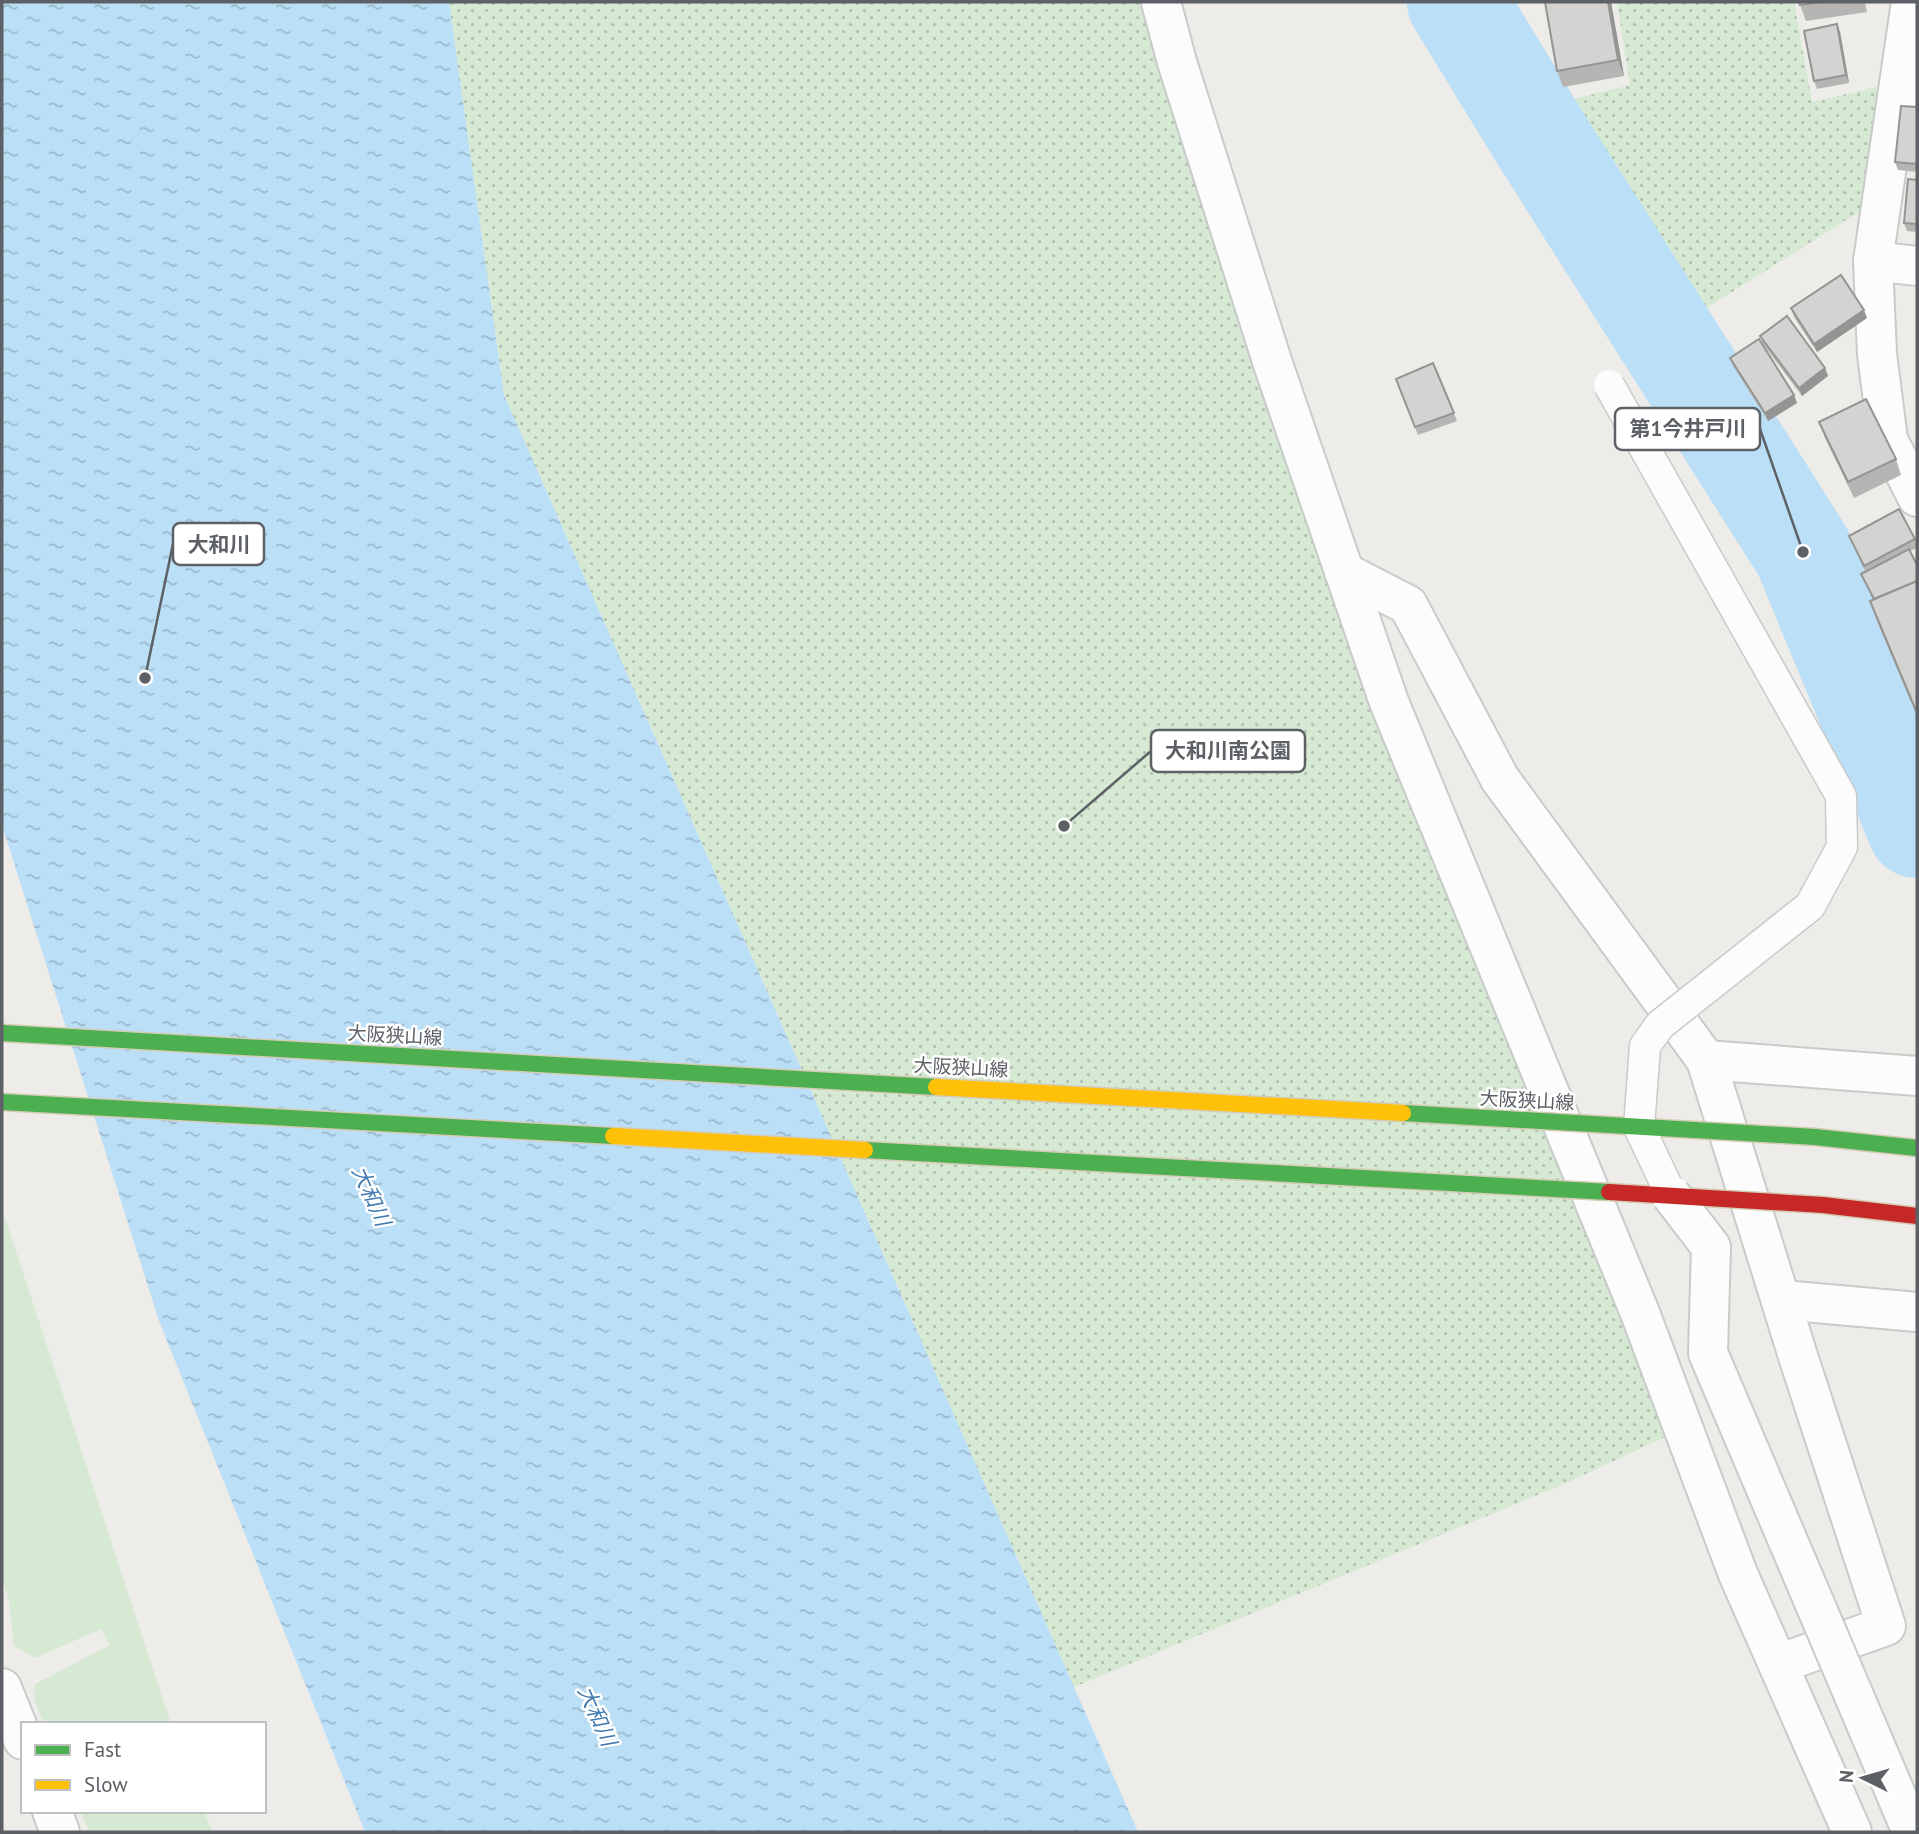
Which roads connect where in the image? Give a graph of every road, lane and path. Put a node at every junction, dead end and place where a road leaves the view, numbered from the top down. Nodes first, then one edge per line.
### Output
1 (1161, 2) edge
2 (1911, 2) edge
3 (1873, 261) junction
4 (1917, 266) edge
5 (1609, 385) dead end
6 (1917, 496) edge
7 (1344, 572) junction
8 (2, 1033) edge
9 (1706, 1060) junction
10 (1917, 1076) edge
11 (2, 1102) edge
12 (1639, 1128) junction
13 (1917, 1149) edge
14 (1671, 1195) junction
15 (1917, 1216) edge
16 (1782, 1300) junction
17 (1917, 1312) edge
18 (1778, 1664) junction
19 (2, 1688) edge
20 (21, 1735) edge
21 (53, 1813) edge
22 (60, 1832) edge
23 (1852, 1832) edge
24 (1912, 1832) edge

1 - 7 street
2 - 3 street
3 - 4 street
3 - 6 street
5 - 12 lane, bridge
7 - 9 street
7 - 18 street
8 - 12 main road, 大阪狭山線, bridge
9 - 10 street
9 - 16 street
11 - 14 main road, bridge
12 - 13 main road, 大阪狭山線, bridge
12 - 14 lane, bridge
14 - 15 main road, bridge
14 - 24 street, bridge
16 - 17 street
16 - 18 street
18 - 23 street
19 - 20 street
21 - 22 street

